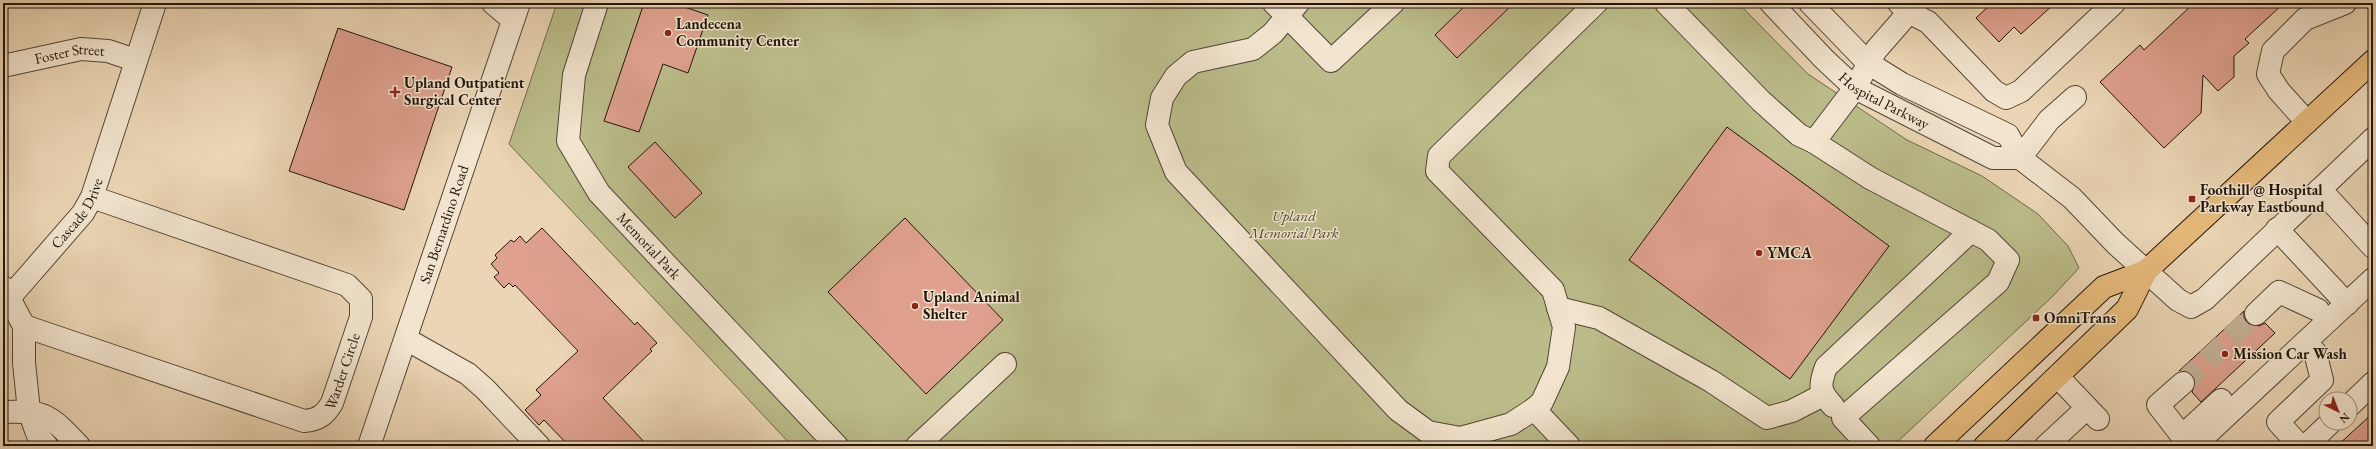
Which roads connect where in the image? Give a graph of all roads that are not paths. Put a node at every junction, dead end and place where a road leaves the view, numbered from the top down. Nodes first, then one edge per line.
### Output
1 (155, 3) edge
2 (493, 3) edge
3 (597, 3) edge
4 (1393, 3) edge
5 (1596, 3) edge
6 (1666, 3) edge
7 (1771, 3) edge
8 (1810, 3) edge
9 (2114, 3) edge
10 (2345, 3) edge
11 (1908, 6) edge
12 (1287, 8) edge
13 (516, 11) edge
14 (135, 60) junction
15 (2373, 61) edge
16 (1868, 62) junction
17 (3, 66) edge
18 (1855, 88) junction
19 (2075, 97) dead end
20 (2306, 122) junction
21 (2373, 139) edge
22 (1814, 142) junction
23 (2020, 158) junction
24 (2320, 190) junction
25 (92, 197) junction
26 (2277, 229) junction
27 (1971, 231) junction
28 (2373, 247) edge
29 (2146, 271) junction
30 (2373, 279) edge
31 (6, 292) edge
32 (2347, 304) junction
33 (1558, 308) junction
34 (2318, 310) junction
35 (2256, 314) tunnel mouth
36 (24, 326) junction
37 (406, 339) junction
38 (2315, 352) junction
39 (1005, 364) dead end
40 (2058, 377) junction
41 (2183, 383) tunnel mouth
42 (2373, 383) edge
43 (1823, 395) junction
44 (2358, 397) edge
45 (1534, 409) junction
46 (29, 411) junction
47 (3, 412) edge
48 (1843, 418) junction
49 (2322, 431) edge
50 (1430, 439) edge
51 (2190, 443) edge
52 (46, 446) edge
53 (78, 446) edge
54 (369, 446) edge
55 (539, 446) edge
56 (837, 446) edge
57 (917, 446) edge
58 (1569, 446) edge
59 (1869, 446) edge
60 (1935, 446) edge
61 (1985, 446) edge
62 (2046, 446) edge
63 (2217, 446) edge
64 (2300, 446) edge
65 (2306, 446) edge

1 - 14 street, Cascade Drive
2 - 13 street
3 - 56 street, Memorial Park
4 - 12 street
5 - 33 street
6 - 22 street
7 - 18 street, Hospital Parkway
8 - 16 street, Hospital Parkway
9 - 11 street
10 - 20 street
11 - 16 street
12 - 50 street
13 - 37 street, San Bernardino Road
14 - 17 street, Foster Street
14 - 25 street, Cascade Drive
15 - 20 main road
16 - 18 street
16 - 23 street, Hospital Parkway
18 - 22 street
18 - 23 street, Hospital Parkway
19 - 23 street
20 - 29 main road
21 - 24 street
22 - 27 street
23 - 29 street, Hospital Parkway
24 - 26 street
24 - 28 street
25 - 31 street, Cascade Drive
25 - 36 street, Warder Circle
26 - 29 street, Hospital Parkway
26 - 32 street
27 - 43 street
27 - 48 street
29 - 40 main road
29 - 60 main road
30 - 32 street
31 - 36 street, Cascade Drive
32 - 34 street
32 - 38 street
32 - 51 street
33 - 43 street
33 - 45 street
34 - 35 street
34 - 51 street
36 - 46 street, Cascade Drive
37 - 54 street, San Bernardino Road
37 - 55 street
38 - 63 street
38 - 64 street
39 - 57 street
40 - 61 main road
40 - 62 street
41 - 51 street
42 - 44 street
43 - 48 street
45 - 50 street
45 - 58 street
46 - 47 street
46 - 52 street, Cascade Drive
46 - 53 street
48 - 59 street
49 - 65 street

